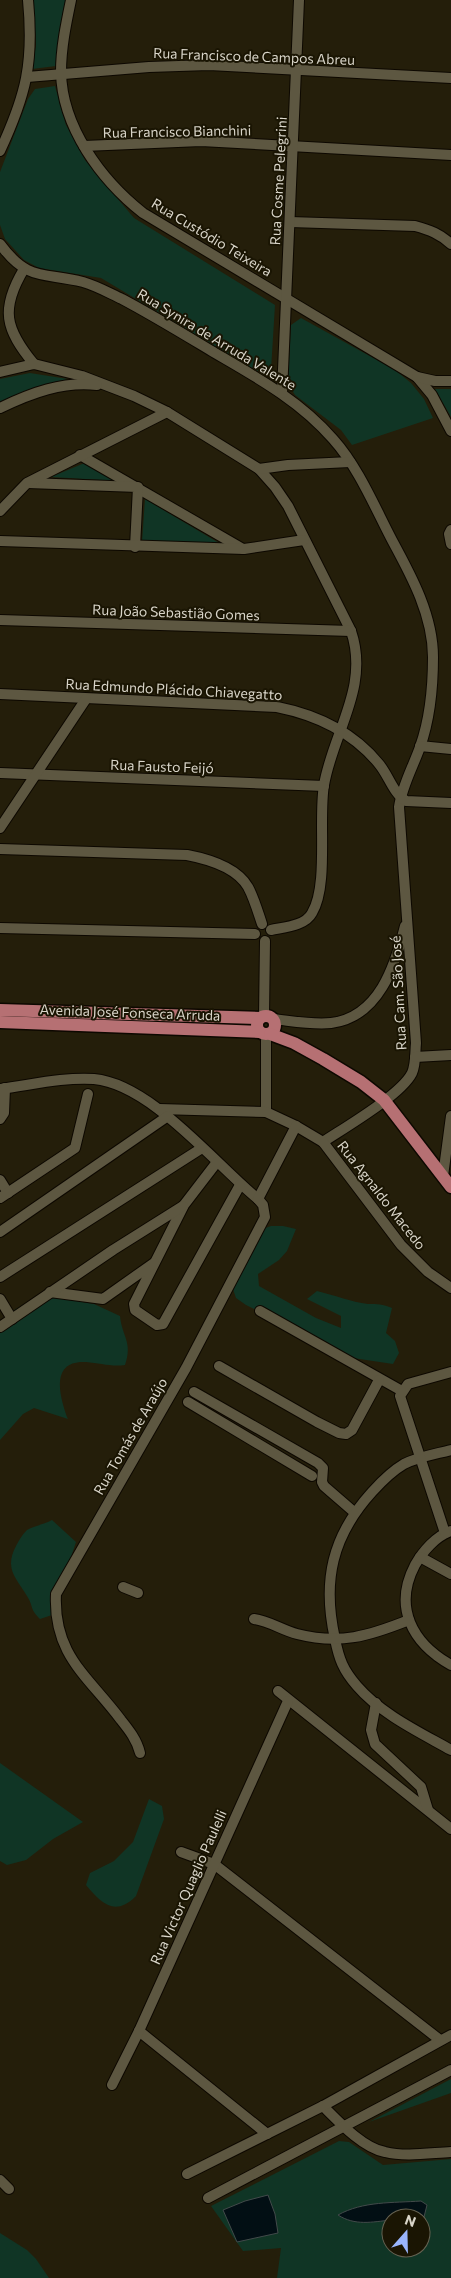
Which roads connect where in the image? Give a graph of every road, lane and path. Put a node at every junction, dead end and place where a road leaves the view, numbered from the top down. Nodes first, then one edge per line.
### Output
1 (28, 0) edge
2 (71, 0) edge
3 (299, 0) edge
4 (296, 68) junction
5 (61, 73) junction
6 (27, 77) junction
7 (451, 78) edge
8 (294, 145) junction
9 (84, 146) junction
10 (0, 151) edge
11 (451, 155) edge
12 (290, 222) junction
13 (0, 244) edge
14 (451, 244) edge
15 (24, 269) junction
16 (285, 296) junction
17 (34, 364) junction
18 (0, 372) edge
19 (417, 377) junction
20 (451, 381) edge
21 (111, 386) junction
22 (282, 393) junction
23 (0, 408) edge
24 (166, 412) junction
25 (451, 431) edge
26 (80, 455) junction
27 (350, 462) junction
28 (259, 469) junction
29 (27, 483) junction
30 (138, 487) junction
31 (0, 511) edge
32 (304, 540) junction
33 (0, 541) edge
34 (135, 547) junction
35 (244, 549) junction
36 (0, 620) edge
37 (351, 631) junction
38 (0, 694) edge
39 (86, 699) junction
40 (342, 730) junction
41 (420, 746) junction
42 (451, 749) edge
43 (0, 773) edge
44 (34, 774) junction
45 (324, 786) junction
46 (400, 798) junction
47 (451, 803) edge
48 (0, 828) edge
49 (0, 849) edge
50 (407, 915) junction
51 (262, 924) junction
52 (0, 928) edge
53 (271, 930) junction
54 (255, 934) junction
55 (265, 941) junction
56 (396, 961) junction
57 (411, 963) junction
58 (0, 1010) edge
59 (0, 1022) edge
60 (267, 1025) junction
61 (451, 1055) edge
62 (415, 1057) junction
63 (3, 1088) edge
64 (88, 1094) dead end
65 (384, 1100) junction
66 (163, 1112) junction
67 (266, 1112) junction
68 (451, 1116) edge
69 (0, 1120) edge
70 (296, 1126) junction
71 (323, 1142) junction
72 (202, 1148) junction
73 (217, 1162) junction
74 (443, 1176) junction
75 (0, 1180) edge
76 (240, 1185) junction
77 (451, 1187) edge
78 (4, 1196) edge
79 (258, 1199) junction
80 (184, 1205) junction
81 (0, 1232) edge
82 (156, 1262) junction
83 (0, 1277) edge
84 (451, 1288) edge
85 (50, 1292) junction
86 (0, 1299) edge
87 (260, 1311) dead end
88 (12, 1319) junction
89 (0, 1327) edge
90 (219, 1366) dead end
91 (451, 1372) edge
92 (379, 1380) junction
93 (402, 1391) junction
94 (194, 1392) dead end
95 (188, 1402) dead end
96 (248, 1423) junction
97 (265, 1432) junction
98 (242, 1433) junction
99 (259, 1443) junction
100 (451, 1450) edge
101 (421, 1459) junction
102 (312, 1476) dead end
103 (354, 1512) junction
104 (448, 1532) edge
105 (420, 1556) junction
106 (451, 1574) edge
107 (123, 1587) dead end
108 (138, 1593) dead end
109 (254, 1619) dead end
110 (409, 1620) junction
111 (335, 1640) junction
112 (451, 1665) edge
113 (278, 1691) dead end
114 (288, 1701) junction
115 (376, 1703) junction
116 (451, 1750) edge
117 (140, 1753) dead end
118 (428, 1810) junction
119 (451, 1829) edge
120 (181, 1852) dead end
121 (214, 1864) junction
122 (139, 2031) junction
123 (451, 2035) edge
124 (440, 2040) junction
125 (451, 2070) edge
126 (112, 2085) dead end
127 (324, 2106) junction
128 (342, 2126) junction
129 (267, 2134) junction
130 (451, 2152) edge
131 (187, 2174) dead end
132 (0, 2180) edge
133 (9, 2189) dead end
134 (208, 2198) dead end

1 - 6 street
2 - 5 street, Rua Custódio Teixeira
3 - 4 street, Rua Cosme Pelegrini
4 - 5 street, Rua Francisco de Campos Abreu
4 - 7 street, Rua Francisco de Campos Abreu
4 - 8 street, Rua Cosme Pelegrini
5 - 6 street, Rua Francisco de Campos Abreu
5 - 9 street, Rua Custódio Teixeira
6 - 10 street
8 - 9 street, Rua Francisco Bianchini
8 - 11 street, Rua Francisco Bianchini
8 - 12 street, Rua Cosme Pelegrini
9 - 16 street, Rua Custódio Teixeira
12 - 14 street
12 - 16 street, Rua Cosme Pelegrini
13 - 15 street, Rua Synira de Arruda Valente
15 - 17 street
15 - 22 street, Rua Synira de Arruda Valente
16 - 19 street, Rua Custódio Teixeira
16 - 22 street, Rua Cosme Pelegrini
17 - 18 street
17 - 21 street
19 - 20 street
19 - 25 street, Rua Custódio Teixeira
21 - 23 street
21 - 24 street
22 - 27 street, Rua Synira de Arruda Valente
24 - 26 street
24 - 28 street
26 - 29 street
26 - 30 street
27 - 28 street
27 - 41 street, Rua Synira de Arruda Valente
28 - 32 street
29 - 30 street
29 - 31 street
30 - 34 street
30 - 35 street
32 - 35 street
32 - 37 street
33 - 34 street
34 - 35 street
36 - 37 street, Rua João Sebastião Gomes
37 - 40 street
38 - 39 street, Rua Edmundo Plácido Chiavegatto
39 - 40 street, Rua Edmundo Plácido Chiavegatto
39 - 44 street
40 - 45 street
40 - 46 street, Rua Edmundo Plácido Chiavegatto
41 - 42 street
41 - 46 street, Rua Synira de Arruda Valente
43 - 44 street, Rua Fausto Feijó
44 - 45 street, Rua Fausto Feijó
44 - 48 street
45 - 53 street
46 - 47 street
46 - 50 street, Rua Cam. São José
49 - 51 street
50 - 56 street
50 - 57 street, Rua Cam. São José
51 - 53 street
51 - 54 street
52 - 54 street
53 - 55 street
54 - 55 street
55 - 60 street
56 - 57 street
56 - 60 street
57 - 62 street, Rua Cam. São José
58 - 60 main road, Avenida José Fonseca Arruda
59 - 60 main road, Avenida José Fonseca Arruda
60 - 65 main road
60 - 67 street
61 - 62 street
62 - 65 street, Rua Cam. São José
63 - 66 street
63 - 69 street
64 - 78 street
65 - 71 street, Rua Cam. São José
65 - 74 main road
66 - 67 street, Rua Agnaldo Macedo
66 - 72 street
66 - 81 street
67 - 70 street, Rua Agnaldo Macedo
68 - 74 street
70 - 71 street, Rua Agnaldo Macedo
70 - 79 street
71 - 84 street, Rua Agnaldo Macedo
72 - 73 street
72 - 83 street
73 - 76 street
73 - 80 street
74 - 77 main road
75 - 78 street
76 - 79 street
76 - 82 street
79 - 117 street, Rua Tomás de Araújo
80 - 82 street
80 - 85 street
82 - 85 street
85 - 88 street
86 - 88 street
87 - 92 street
88 - 89 street
90 - 92 street
91 - 93 street
92 - 93 street
93 - 101 street
94 - 96 street
95 - 98 street
96 - 97 street
96 - 98 street
97 - 99 street
97 - 103 street
98 - 99 street
99 - 102 street
100 - 101 street
101 - 103 street
101 - 104 street
103 - 111 street
104 - 105 street
105 - 106 street
105 - 110 street
107 - 108 street
109 - 111 street
110 - 111 street
110 - 112 street
111 - 115 street
113 - 114 street
114 - 118 street
114 - 121 street, Rua Victor Quaglio Paulelli
115 - 116 street
115 - 118 street
118 - 119 street
120 - 121 street
121 - 122 street, Rua Victor Quaglio Paulelli
121 - 124 street
122 - 126 street, Rua Victor Quaglio Paulelli
122 - 129 street
123 - 124 street
124 - 127 street
125 - 128 street
127 - 128 street
127 - 129 street
128 - 130 street
128 - 134 street
129 - 131 street
132 - 133 street

